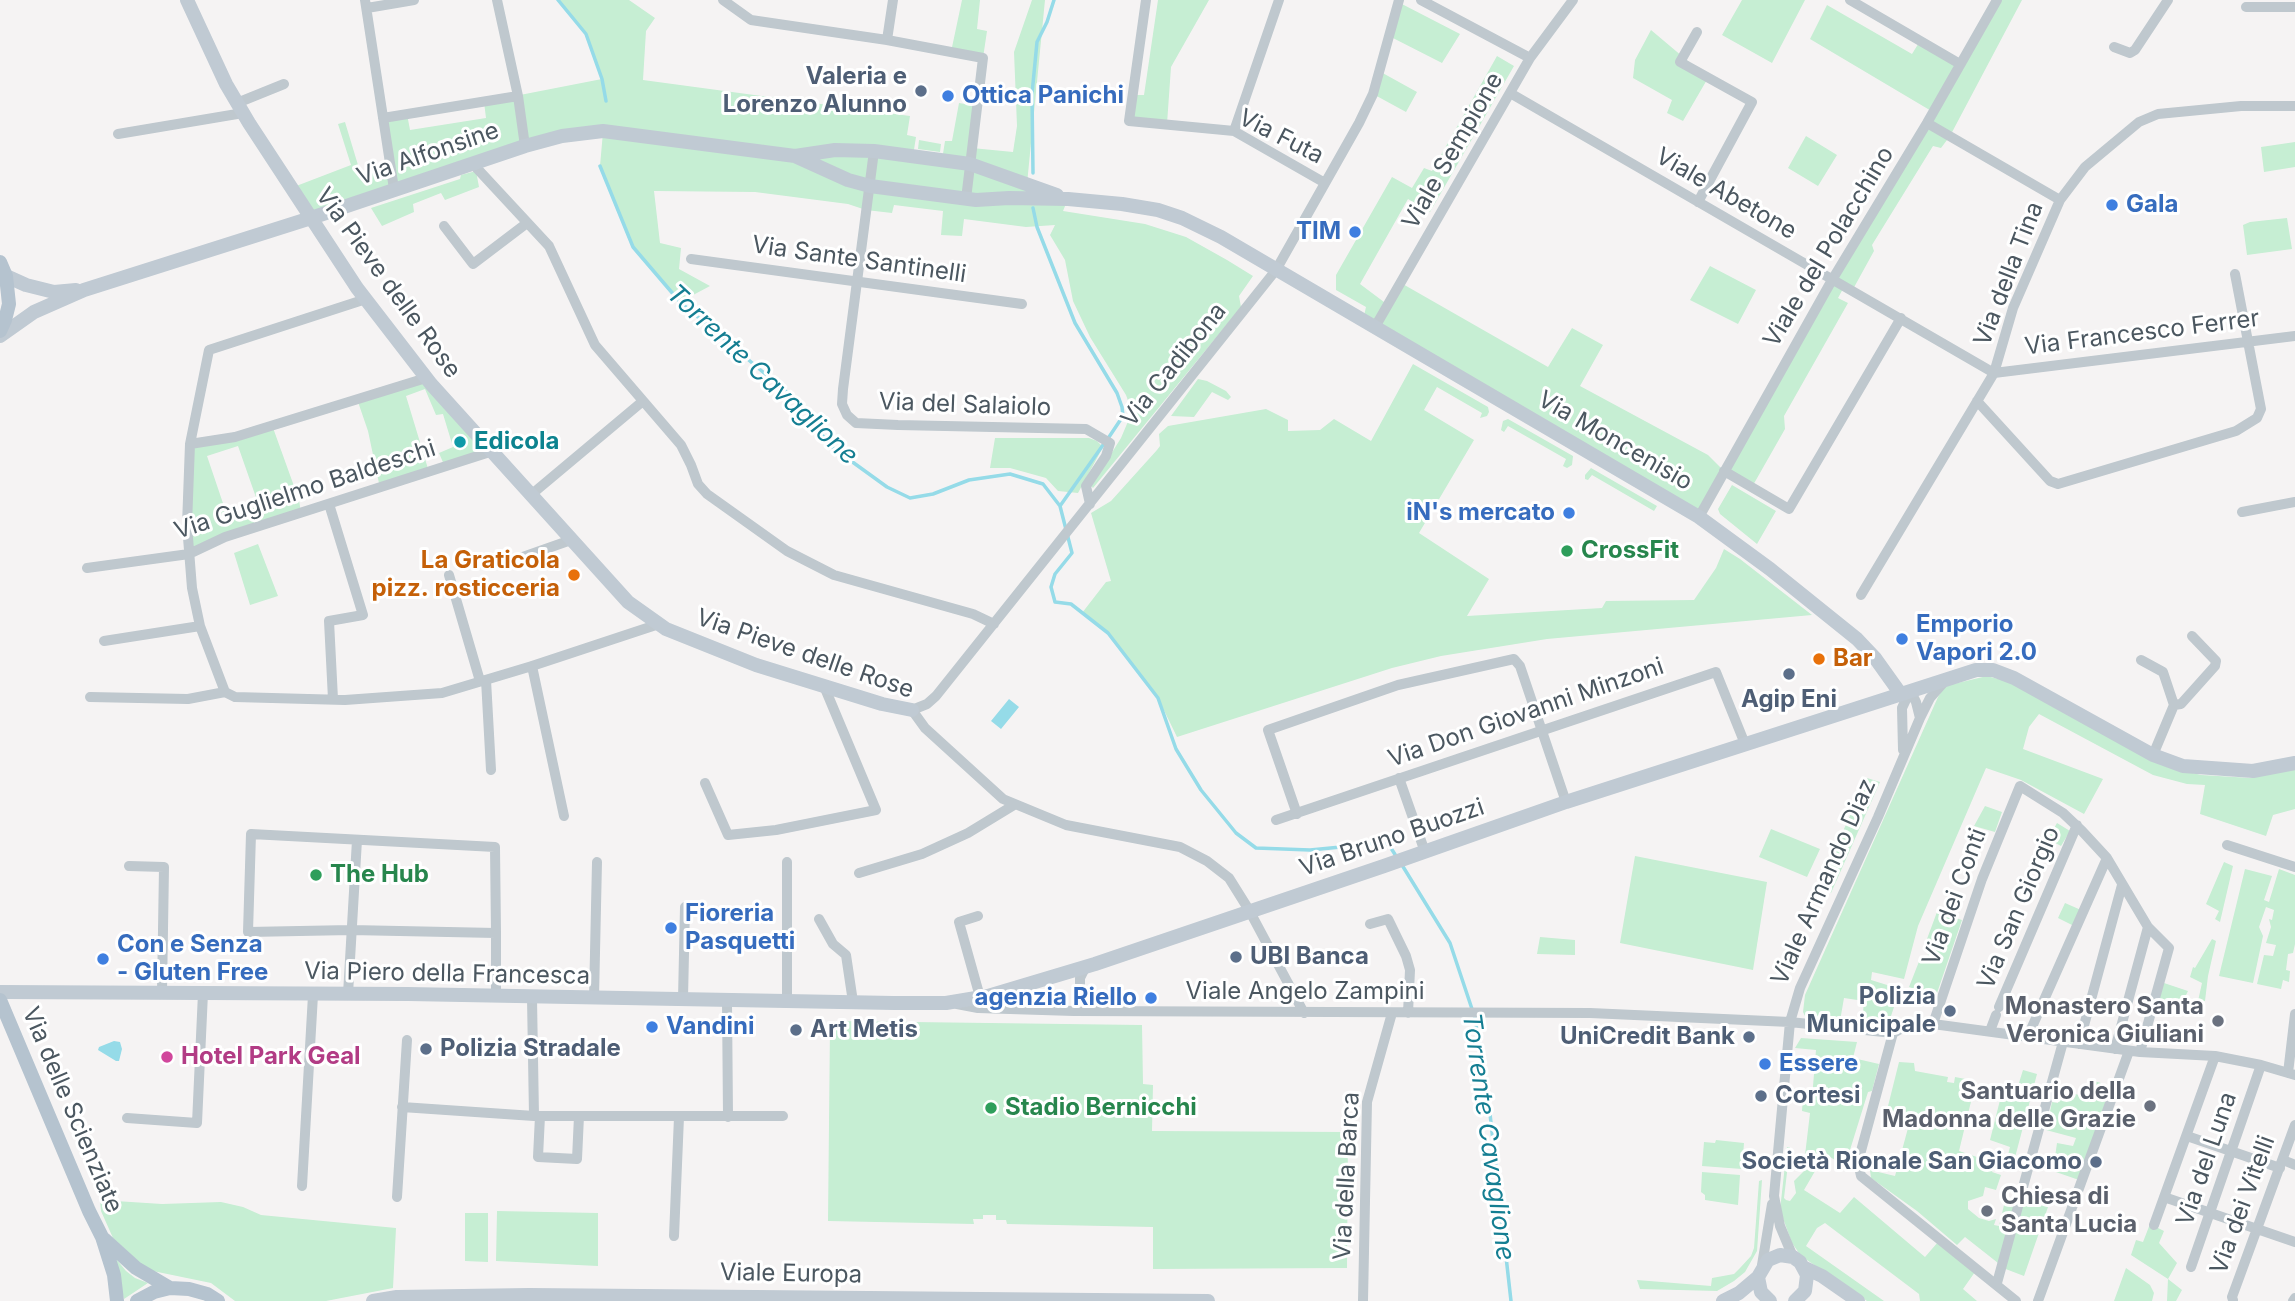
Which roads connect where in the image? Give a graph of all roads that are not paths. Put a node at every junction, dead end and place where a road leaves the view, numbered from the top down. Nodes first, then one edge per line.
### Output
1 (187, 0) edge
2 (414, 0) edge
3 (497, 0) edge
4 (723, 0) edge
5 (893, 0) edge
6 (1146, 0) edge
7 (1279, 0) edge
8 (1399, 0) edge
9 (1421, 0) edge
10 (1573, 0) edge
11 (1850, 0) edge
12 (1997, 0) edge
13 (2168, 0) edge
14 (366, 4) edge
15 (2246, 6) dead end
16 (2295, 7) edge
17 (1697, 32) dead end
18 (887, 40) junction
19 (2114, 47) dead end
20 (1530, 58) junction
21 (1960, 64) junction
22 (284, 84) dead end
23 (1510, 93) junction
24 (518, 96) junction
25 (2295, 106) edge
26 (240, 108) junction
27 (383, 118) junction
28 (1927, 123) junction
29 (1234, 131) junction
30 (118, 134) dead end
31 (525, 146) junction
32 (874, 151) junction
33 (795, 156) junction
34 (472, 163) junction
35 (970, 164) junction
36 (1325, 183) junction
37 (870, 186) junction
38 (394, 189) junction
39 (966, 199) junction
40 (1068, 199) junction
41 (2060, 200) junction
42 (1698, 202) junction
43 (311, 218) junction
44 (527, 223) junction
45 (444, 226) dead end
46 (691, 259) dead end
47 (0, 262) edge
48 (1276, 270) junction
49 (2235, 274) dead end
50 (6, 276) junction
51 (1832, 280) junction
52 (857, 281) junction
53 (84, 289) junction
54 (366, 299) junction
55 (1022, 304) dead end
56 (1901, 318) junction
57 (1376, 327) junction
58 (0, 333) edge
59 (2295, 336) edge
60 (2247, 341) junction
61 (1994, 373) junction
62 (426, 378) junction
63 (643, 401) junction
64 (1977, 401) junction
65 (190, 444) junction
66 (493, 451) junction
67 (1724, 471) junction
68 (532, 494) junction
69 (2295, 502) edge
70 (329, 504) junction
71 (1090, 504) junction
72 (2242, 512) dead end
73 (1699, 517) junction
74 (571, 540) junction
75 (189, 554) junction
76 (500, 565) dead end
77 (87, 568) dead end
78 (449, 575) dead end
79 (1861, 595) dead end
80 (659, 624) junction
81 (994, 624) junction
82 (200, 626) junction
83 (2192, 636) dead end
84 (104, 642) dead end
85 (2141, 660) dead end
86 (532, 666) junction
87 (1949, 677) junction
88 (483, 680) junction
89 (824, 686) junction
90 (225, 692) junction
91 (1905, 692) junction
92 (90, 697) dead end
93 (333, 699) junction
94 (1885, 699) junction
95 (2174, 705) junction
96 (912, 710) junction
97 (1901, 716) junction
98 (1920, 718) junction
99 (1541, 730) junction
100 (1745, 744) junction
101 (2153, 755) junction
102 (1902, 761) junction
103 (2295, 763) edge
104 (491, 771) dead end
105 (1399, 778) junction
106 (705, 783) dead end
107 (1566, 802) junction
108 (1014, 805) junction
109 (1297, 814) junction
110 (564, 816) dead end
111 (1276, 820) dead end
112 (2077, 825) junction
113 (357, 841) junction
114 (2228, 845) dead end
115 (1418, 855) junction
116 (2107, 858) junction
117 (787, 862) dead end
118 (597, 863) dead end
119 (128, 866) dead end
120 (2295, 867) edge
121 (859, 873) dead end
122 (2122, 885) junction
123 (685, 907) dead end
124 (1249, 910) junction
125 (978, 916) dead end
126 (819, 919) dead end
127 (1370, 924) dead end
128 (2148, 927) junction
129 (351, 930) junction
130 (496, 933) junction
131 (1086, 966) junction
132 (0, 992) edge
133 (162, 992) junction
134 (204, 993) junction
135 (348, 994) junction
136 (313, 995) junction
137 (496, 997) junction
138 (532, 998) junction
139 (594, 998) junction
140 (980, 998) junction
141 (683, 999) junction
142 (0, 1000) edge
143 (727, 1001) junction
144 (787, 1001) junction
145 (853, 1002) junction
146 (894, 1003) joint
147 (946, 1003) junction
148 (1094, 1011) junction
149 (1304, 1013) junction
150 (1392, 1013) junction
151 (1408, 1013) junction
152 (2295, 1014) edge
153 (1790, 1022) junction
154 (1933, 1024) junction
155 (1990, 1031) junction
156 (1893, 1033) junction
157 (2028, 1036) junction
158 (407, 1040) dead end
159 (2063, 1042) junction
160 (2079, 1044) junction
161 (2115, 1049) junction
162 (2135, 1052) junction
163 (2215, 1056) junction
164 (2261, 1065) junction
165 (2291, 1074) edge
166 (402, 1107) junction
167 (537, 1116) junction
168 (579, 1116) junction
169 (783, 1116) dead end
170 (679, 1117) junction
171 (728, 1117) junction
172 (127, 1118) dead end
173 (2295, 1125) edge
174 (2186, 1137) junction
175 (2232, 1151) junction
176 (2281, 1164) junction
177 (2295, 1165) edge
178 (302, 1186) dead end
179 (1773, 1196) junction
180 (397, 1197) dead end
181 (2164, 1197) junction
182 (2212, 1212) junction
183 (2154, 1225) dead end
184 (2258, 1228) junction
185 (674, 1236) dead end
186 (102, 1237) junction
187 (2295, 1242) edge
188 (1793, 1257) junction
189 (2191, 1267) dead end
190 (1805, 1268) junction
191 (1759, 1274) junction
192 (1997, 1283) junction
193 (170, 1288) junction
194 (675, 1298) edge
195 (2233, 1300) edge
196 (117, 1301) edge
197 (137, 1301) edge
198 (218, 1301) edge
199 (373, 1301) edge
200 (1208, 1301) edge
201 (1363, 1301) edge
202 (1723, 1301) edge
203 (1770, 1301) edge
204 (1795, 1301) edge
205 (1858, 1301) edge
206 (2017, 1301) edge
207 (2040, 1301) edge

1 - 26 main road, Via Pieve delle Rose
2 - 14 street
3 - 24 street
4 - 18 street
5 - 18 street
6 - 29 street, Via Futa
7 - 29 street
8 - 36 street, Via Cadibona
9 - 20 street
10 - 20 street, Viale Sempione
11 - 21 street
12 - 21 street, Viale del Polacchino
13 - 19 street
14 - 27 street
15 - 16 street
17 - 42 street
18 - 35 street
20 - 23 street, Viale Sempione
21 - 28 street, Viale del Polacchino
22 - 26 street
23 - 42 street, Viale Abetone
23 - 57 street, Viale Sempione
24 - 27 street
24 - 31 street
25 - 41 street, Via della Tina
26 - 30 street
26 - 43 main road, Via Pieve delle Rose
27 - 38 street
28 - 41 street
28 - 51 street, Viale del Polacchino
29 - 36 street, Via Futa
31 - 33 main road, Via Alfonsine
31 - 34 main road, Via Alfonsine
32 - 33 main road, Via Alfonsine
32 - 35 main road, Via Alfonsine
32 - 37 street, Via del Salaiolo
33 - 37 main road, Via Alfonsine
34 - 38 main road, Via Alfonsine
34 - 44 street
35 - 39 street
35 - 40 main road, Via Alfonsine
36 - 48 street, Via Cadibona
37 - 39 main road, Via Alfonsine
37 - 52 street, Via del Salaiolo
38 - 43 main road, Via Alfonsine
39 - 40 main road, Via Alfonsine
40 - 48 main road, Via Alfonsine
41 - 61 street, Via della Tina
42 - 51 street, Viale Abetone
43 - 53 main road, Via Alfonsine
43 - 54 main road, Via Pieve delle Rose
44 - 45 street
44 - 63 street
46 - 52 street, Via Sante Santinelli
47 - 50 main road
48 - 57 main road, Via Moncenisio
48 - 71 street, Via Cadibona
49 - 60 street
50 - 53 main road, Via Alfonsine
50 - 58 main road
51 - 56 street, Viale Abetone
51 - 67 street, Viale del Polacchino
52 - 55 street, Via Sante Santinelli
52 - 71 street, Via del Salaiolo
53 - 58 main road, Via Alfonsine
54 - 62 main road, Via Pieve delle Rose
54 - 65 street
56 - 61 street, Viale Abetone
56 - 67 street
57 - 73 main road, Via Moncenisio
59 - 60 street, Via Francesco Ferrer
60 - 61 street, Via Francesco Ferrer
60 - 64 street
61 - 64 street, Via della Tina
62 - 65 street
62 - 66 main road, Via Pieve delle Rose
63 - 68 street
63 - 81 street
64 - 79 street, Via della Tina
65 - 75 street
66 - 68 main road, Via Pieve delle Rose
66 - 70 street, Via Guglielmo Baldeschi
67 - 73 street, Viale del Polacchino
68 - 74 main road, Via Pieve delle Rose
69 - 72 street
70 - 75 street, Via Guglielmo Baldeschi
70 - 93 street
71 - 81 street, Via Cadibona
73 - 91 main road, Via Moncenisio
74 - 76 street
74 - 80 main road, Via Pieve delle Rose
75 - 77 street, Via Guglielmo Baldeschi
75 - 82 street
78 - 88 street
80 - 86 street
80 - 89 main road, Via Pieve delle Rose
81 - 96 street, Via Cadibona
82 - 84 street
82 - 90 street
83 - 95 street
85 - 95 street
86 - 88 street
86 - 110 street
87 - 91 main road
87 - 98 street, Viale Armando Diaz
87 - 101 main road
88 - 93 street
88 - 104 street
89 - 96 main road, Via Pieve delle Rose
89 - 106 street
90 - 92 street
90 - 93 street
91 - 94 main road, Via Bruno Buozzi
91 - 97 street
91 - 98 street
94 - 97 street
94 - 100 main road, Via Bruno Buozzi
95 - 101 street
96 - 108 street, Via Pieve delle Rose
97 - 102 street
98 - 102 street, Viale Armando Diaz
99 - 100 street, Via Don Giovanni Minzoni
99 - 105 street, Via Don Giovanni Minzoni
99 - 107 street
99 - 109 street
100 - 107 main road, Via Bruno Buozzi
101 - 103 main road
102 - 153 street, Viale Armando Diaz
105 - 109 street, Via Don Giovanni Minzoni
105 - 115 street
107 - 115 main road, Via Bruno Buozzi
108 - 121 street
108 - 124 street, Via Pieve delle Rose
109 - 111 street, Via Don Giovanni Minzoni
112 - 116 street
112 - 154 street, Via dei Conti
112 - 155 street, Via San Giorgio
113 - 129 street
113 - 129 street
113 - 130 street
114 - 120 street
115 - 124 main road, Via Bruno Buozzi
116 - 122 street
116 - 157 street
117 - 144 street
118 - 139 street
119 - 133 street
122 - 128 street
122 - 160 street
123 - 141 street
124 - 131 main road, Via Bruno Buozzi
124 - 149 street, Via Pieve delle Rose
125 - 140 street
126 - 145 street
127 - 151 street
128 - 161 street
128 - 162 street
129 - 130 street
129 - 135 street
130 - 137 street
131 - 140 main road, Via Bruno Buozzi
131 - 148 street
132 - 133 main road, Via Piero della Francesca
133 - 134 main road, Via Piero della Francesca
134 - 136 main road, Via Piero della Francesca
134 - 172 street
135 - 136 main road, Via Piero della Francesca
135 - 137 main road, Via Piero della Francesca
136 - 178 street
137 - 138 main road, Via Piero della Francesca
138 - 139 main road, Via Piero della Francesca
138 - 167 street
139 - 141 main road, Via Piero della Francesca
140 - 147 main road, Via Bruno Buozzi
141 - 143 main road, Via Piero della Francesca
142 - 186 main road, Via delle Scienziate
143 - 144 main road, Via Piero della Francesca
143 - 171 street
144 - 145 main road, Via Piero della Francesca
145 - 146 main road, Via Piero della Francesca
146 - 147 main road, Via Bruno Buozzi
147 - 148 street, Viale Angelo Zampini
148 - 149 street, Viale Angelo Zampini
149 - 150 street, Viale Angelo Zampini
150 - 151 street, Viale Angelo Zampini
150 - 201 street, Via della Barca
151 - 153 street, Viale Angelo Zampini
152 - 165 street
153 - 156 street, Viale Angelo Zampini
153 - 179 street, Viale Armando Diaz
154 - 155 street
154 - 156 street
155 - 157 street
156 - 192 street
157 - 159 street
158 - 166 street
159 - 160 street
159 - 192 street
160 - 161 street
161 - 162 street
162 - 163 street
162 - 207 street
163 - 164 street
163 - 174 street
164 - 165 street
164 - 175 street, Via del Luna
166 - 167 street
166 - 180 street
167 - 168 street
167 - 168 street
168 - 170 street
169 - 171 street
170 - 171 street
170 - 185 street
173 - 176 street, Via dei Vitelli
174 - 175 street
174 - 181 street
175 - 176 street
175 - 182 street, Via del Luna
176 - 177 street
176 - 184 street, Via dei Vitelli
179 - 188 street
179 - 191 street, Viale Armando Diaz
181 - 182 street
181 - 183 street
182 - 184 street
182 - 189 street, Via del Luna
184 - 187 street
184 - 195 street, Via dei Vitelli
186 - 193 main road, Via delle Scienziate
186 - 196 main road, Via delle Scienziate
188 - 190 main road
188 - 191 main road
190 - 204 main road
190 - 205 main road
191 - 202 main road
191 - 203 main road
192 - 206 street
193 - 197 main road
193 - 198 main road
194 - 199 main road, Viale Europa
194 - 200 main road, Viale Europa

